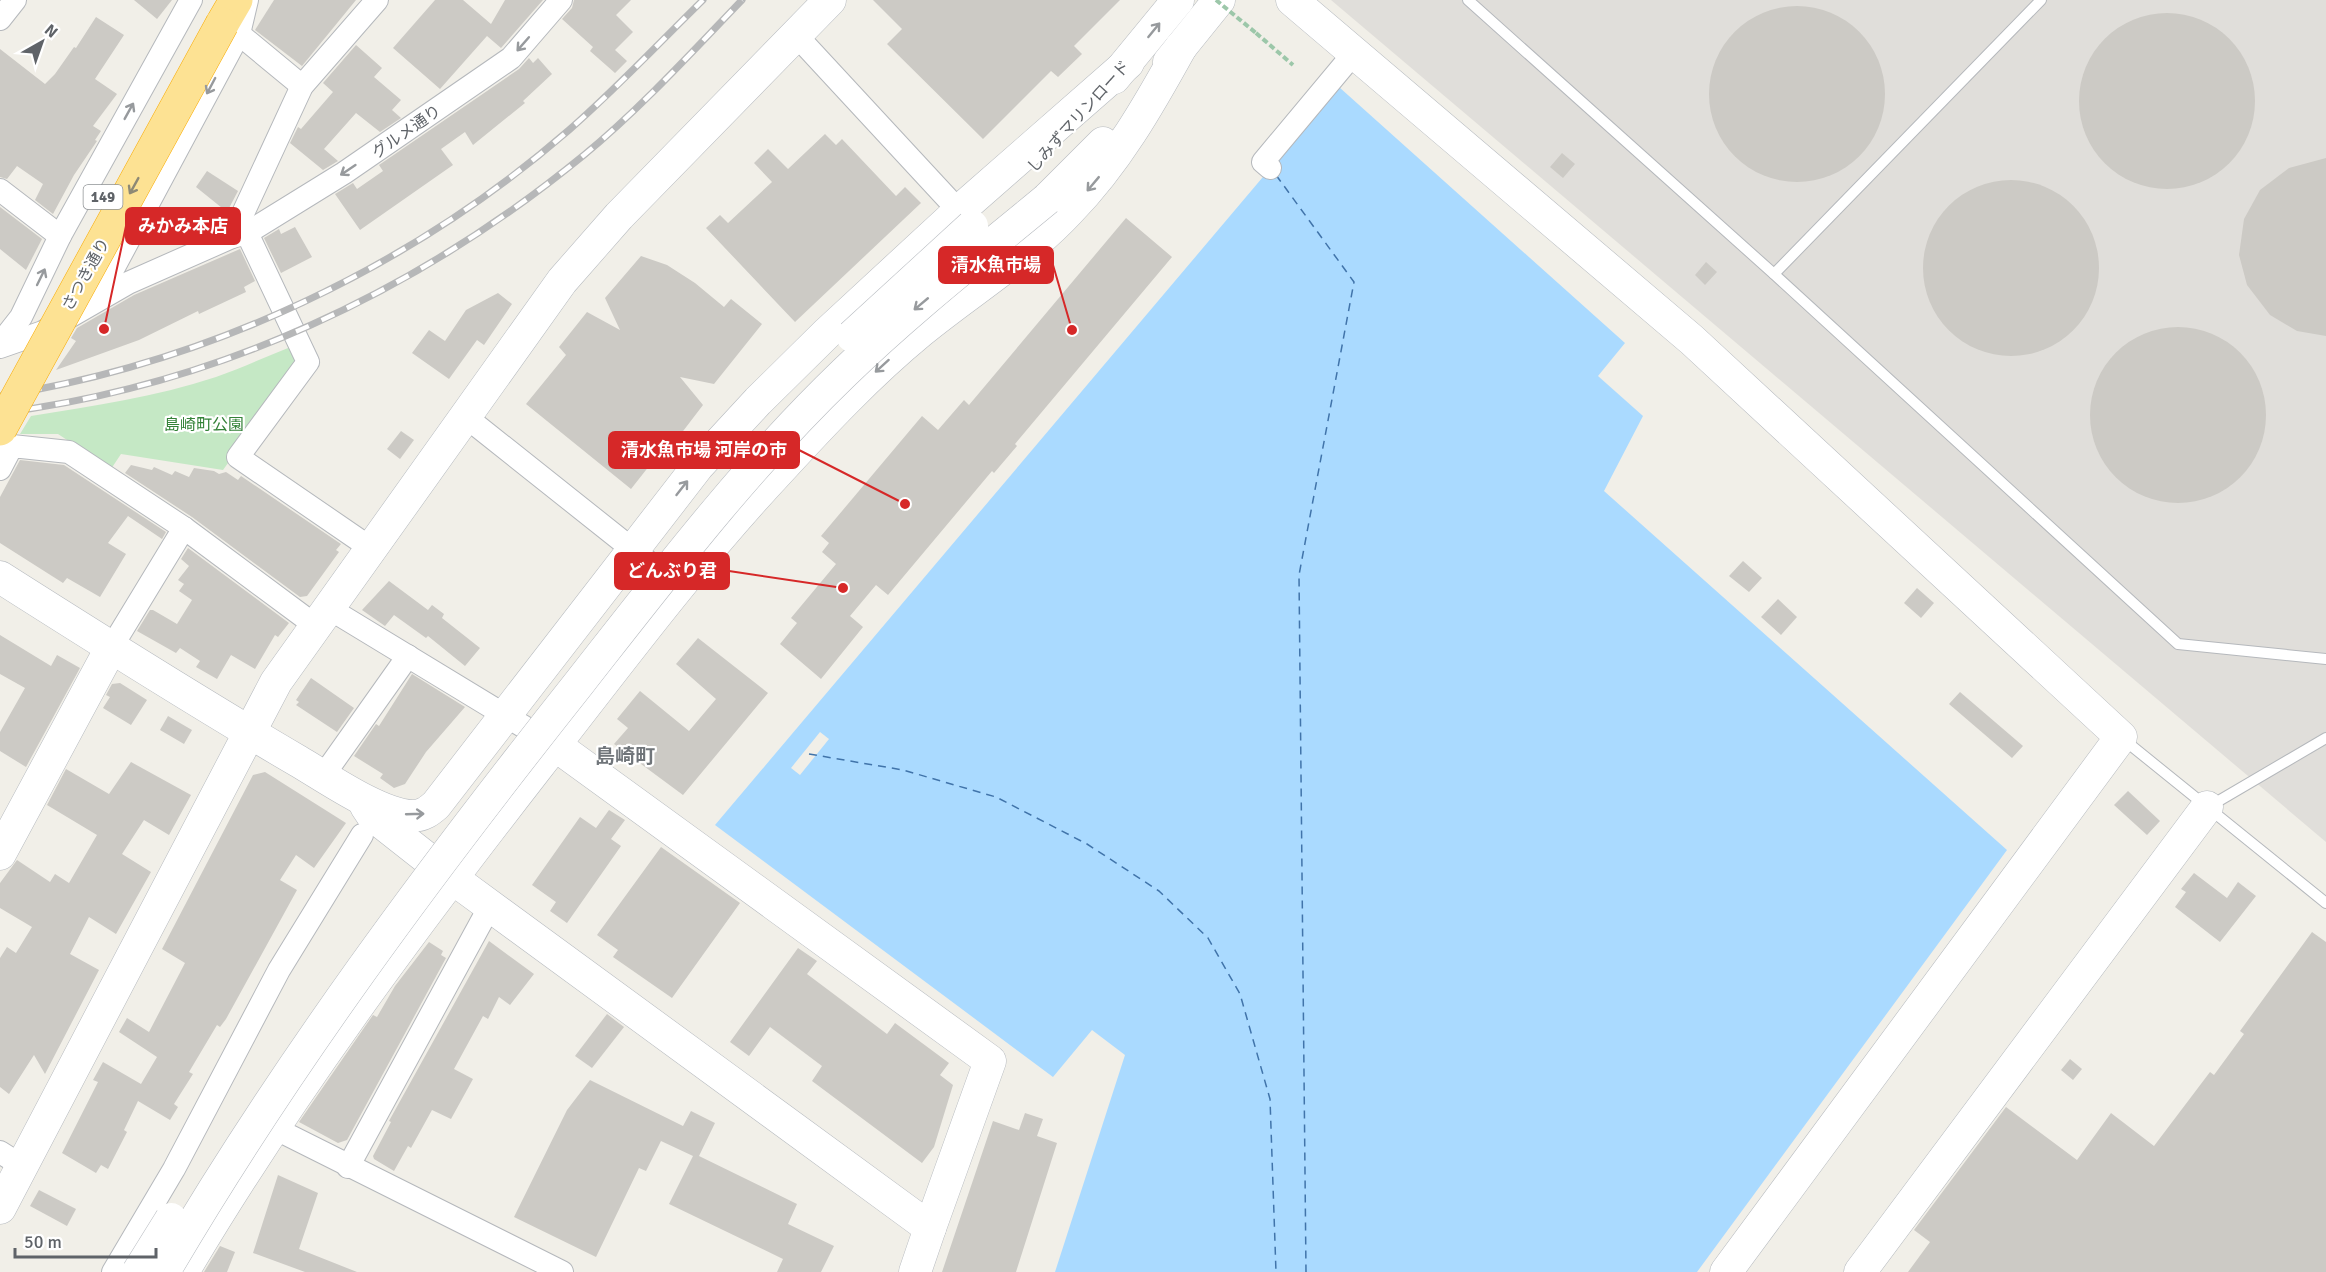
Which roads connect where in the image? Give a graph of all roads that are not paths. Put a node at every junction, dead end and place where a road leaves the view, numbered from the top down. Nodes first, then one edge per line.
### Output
1 (15, 0) edge
2 (247, 0) edge
3 (377, 0) edge
4 (561, 0) edge
5 (830, 0) edge
6 (1178, 0) edge
7 (1218, 0) edge
8 (1292, 0) edge
9 (1468, 0) edge
10 (2042, 0) edge
11 (218, 11) edge
12 (0, 19) edge
13 (796, 35) junction
14 (1181, 47) junction
15 (1354, 53) junction
16 (302, 86) junction
17 (1270, 168) dead end
18 (0, 190) edge
19 (965, 219) junction
20 (239, 235) junction
21 (60, 236) junction
22 (1774, 274) junction
23 (97, 299) junction
24 (0, 346) edge
25 (0, 387) edge
26 (466, 417) junction
27 (0, 429) edge
28 (0, 469) edge
29 (184, 528) junction
30 (372, 549) junction
31 (634, 549) junction
32 (0, 577) edge
33 (679, 586) junction
34 (323, 618) junction
35 (111, 648) junction
36 (408, 656) junction
37 (2326, 659) edge
38 (506, 714) junction
39 (248, 732) junction
40 (2121, 737) junction
41 (2326, 738) edge
42 (555, 745) junction
43 (323, 776) junction
44 (360, 797) junction
45 (2207, 807) junction
46 (362, 835) dead end
47 (484, 836) junction
48 (0, 855) edge
49 (452, 878) junction
50 (2326, 903) edge
51 (490, 906) junction
52 (282, 1132) dead end
53 (11, 1159) edge
54 (348, 1167) junction
55 (0, 1208) edge
56 (930, 1228) junction
57 (113, 1272) edge
58 (138, 1272) edge
59 (164, 1272) edge
60 (183, 1272) edge
61 (562, 1272) edge
62 (915, 1272) edge
63 (1726, 1272) edge
64 (1860, 1272) edge

1 - 12 street
2 - 11 street
3 - 16 street
4 -> 20 street, グルメ通り
5 - 13 street
19 -> 6 street, しみずマリンロード
7 - 14 street, しみずマリンロード
8 - 15 street
9 - 22 lane
10 - 22 lane
11 - 16 street
21 -> 11 street
11 -> 23 street
11 - 25 highway, さつき通り / 149
11 -> 27 highway, さつき通り / 149, bridge
13 - 19 street
13 - 26 street
14 -> 33 street
14 -> 59 street, しみずマリンロード, bridge
15 - 17 street
15 - 40 street
16 - 20 street
18 - 21 street
31 -> 19 street
19 - 58 street, bridge
20 - 23 street, グルメ通り
20 - 30 street
24 -> 21 street
22 - 37 lane
23 - 24 street, グルメ通り
26 - 30 street
26 - 31 street
28 - 29 street
29 - 34 street
29 - 35 street
30 - 34 street
31 - 33 street
31 - 38 street
32 - 35 street
33 - 42 street
34 - 36 street
34 - 39 street
35 - 39 street
35 - 48 street
36 - 38 street
36 - 43 street
38 - 42 street
44 -> 38 street
39 - 43 street
39 - 53 street
40 - 45 lane
40 - 63 street
41 - 45 lane
42 - 47 street
42 - 56 street
43 - 44 street
44 - 49 street
45 - 50 lane
45 - 64 street
46 - 57 street
47 - 49 street
47 - 51 street
49 - 51 street
49 - 60 street
51 - 54 street
51 - 56 street
52 - 54 street
53 - 55 street
54 - 61 street
56 - 62 street

